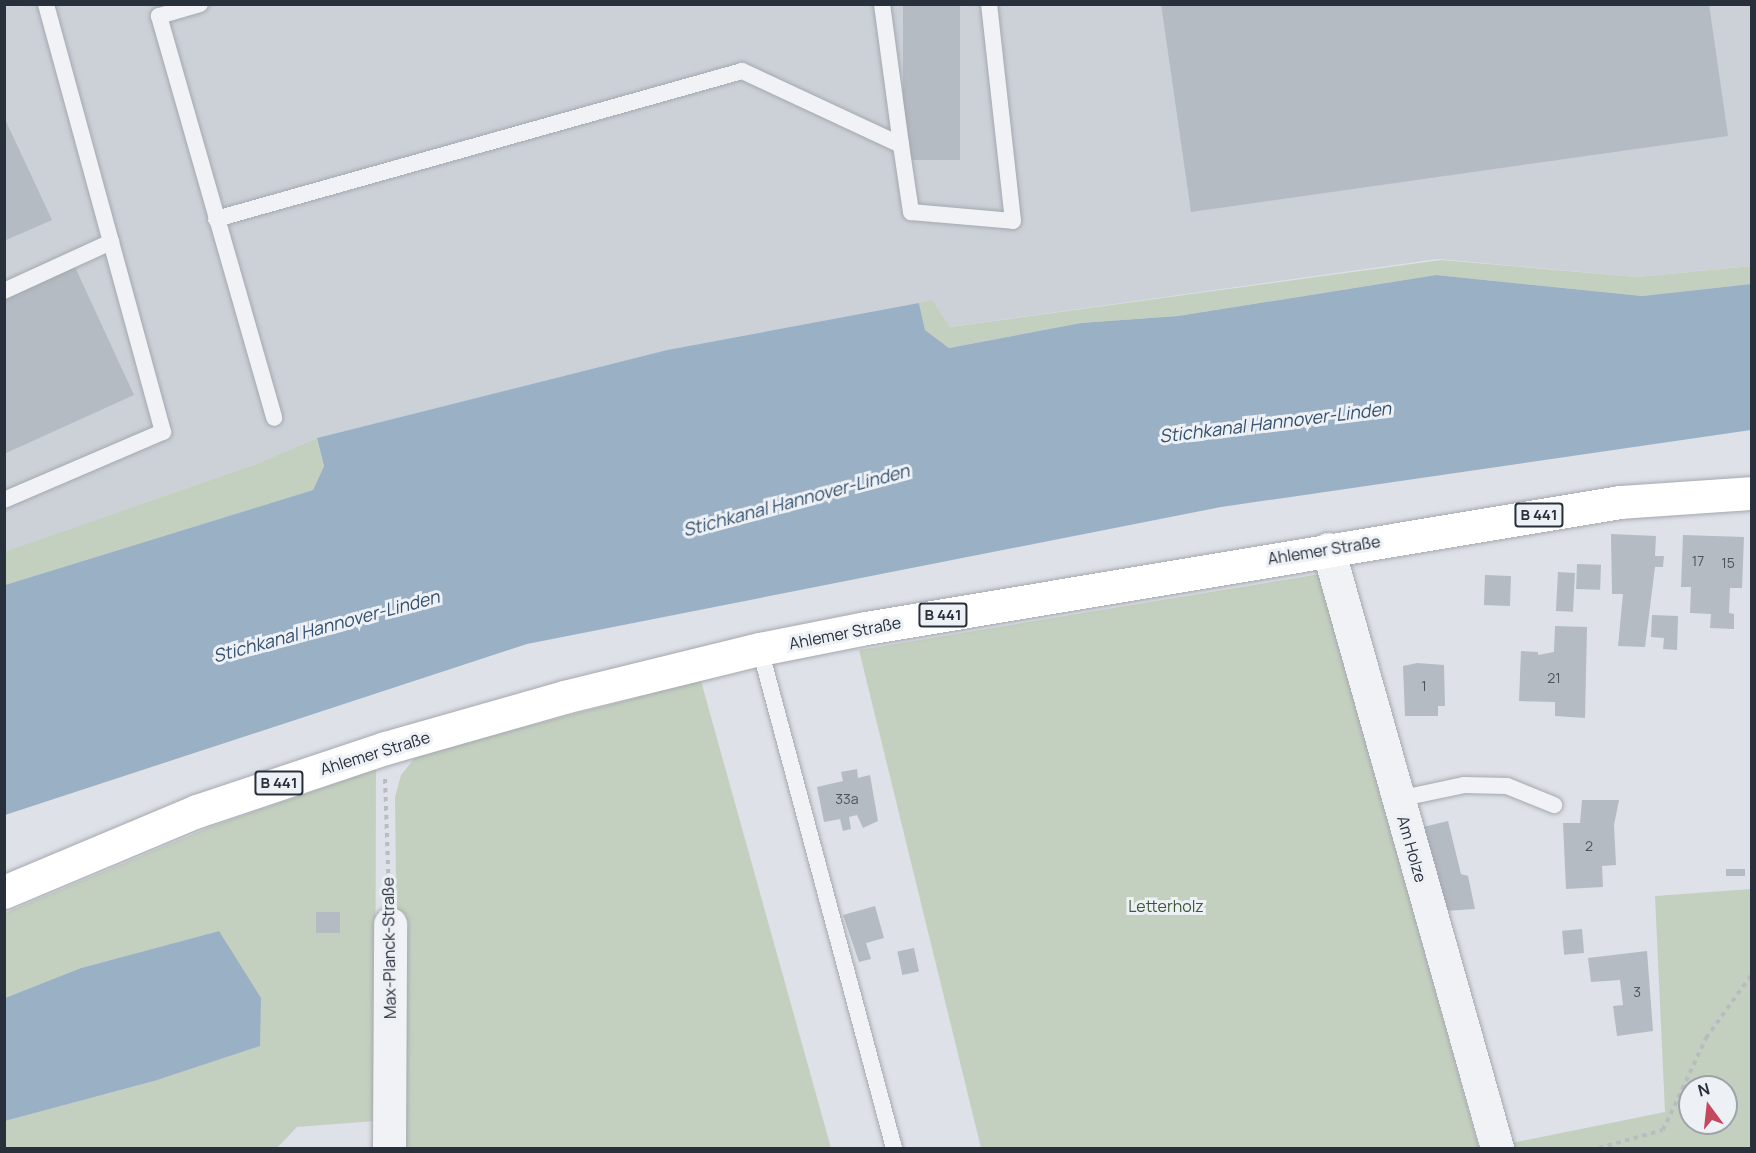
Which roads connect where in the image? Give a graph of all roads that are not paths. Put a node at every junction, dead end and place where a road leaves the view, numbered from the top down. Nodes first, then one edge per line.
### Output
1 (46, 4) edge
2 (200, 4) edge
3 (882, 4) edge
4 (988, 4) edge
5 (901, 145) junction
6 (216, 219) junction
7 (111, 242) junction
8 (4, 291) edge
9 (274, 418) dead end
10 (1752, 493) edge
11 (4, 500) edge
12 (1328, 549) junction
13 (760, 649) junction
14 (1398, 799) junction
15 (1554, 805) dead end
16 (4, 892) edge
17 (390, 924) road end
18 (389, 1149) edge
19 (894, 1149) edge
20 (1497, 1149) edge

1 - 7 lane
2 - 6 lane
3 - 5 lane
4 - 5 lane
5 - 6 lane
6 - 9 lane
7 - 8 lane
7 - 11 lane
10 - 12 main road, Ahlemer Straße / B 441
12 - 13 main road, Ahlemer Straße / B 441
12 - 14 street, Am Holze
13 - 16 main road, Ahlemer Straße / B 441
13 - 19 lane
14 - 15 lane
14 - 20 street, Am Holze
17 - 18 street, Max-Planck-Straße

